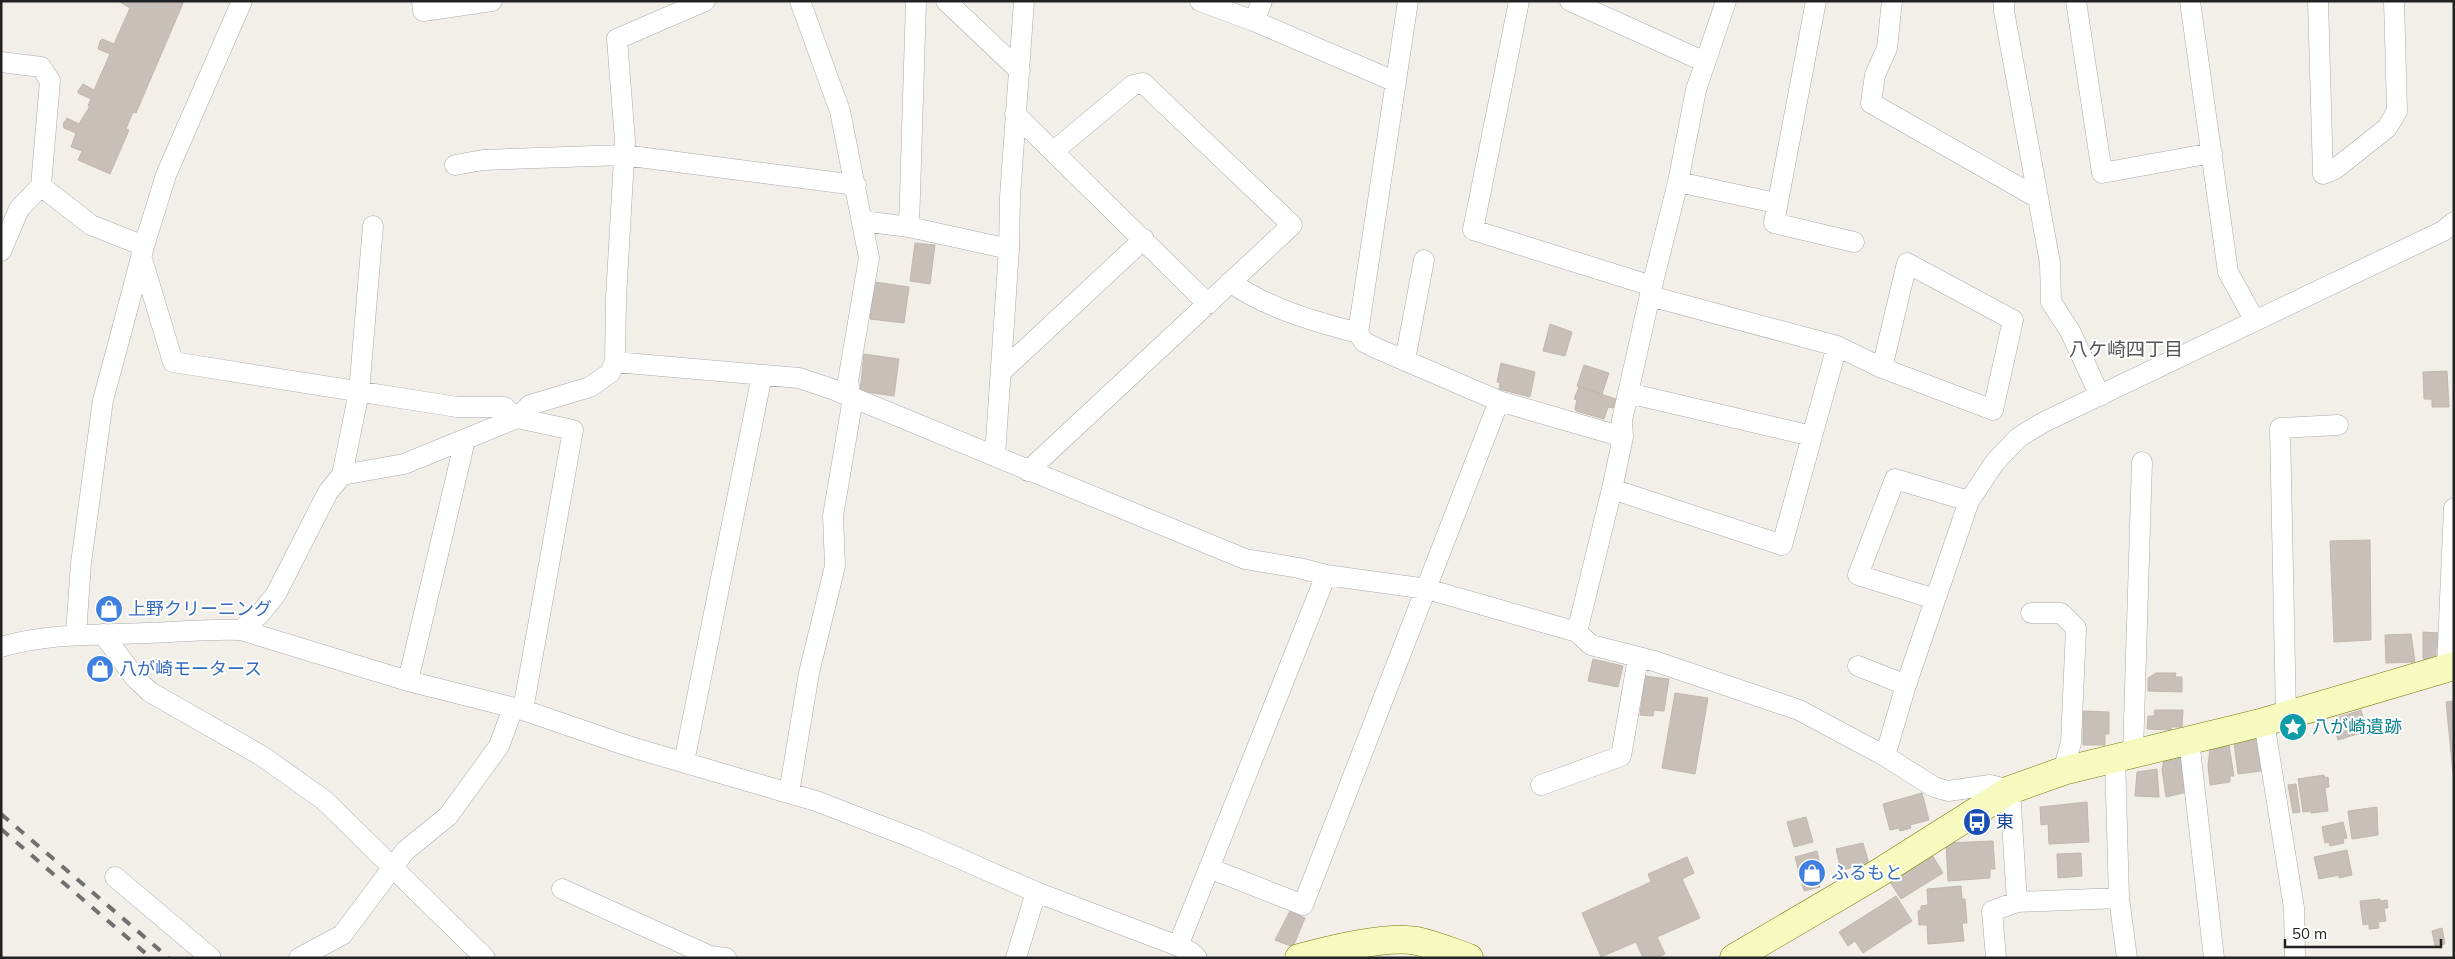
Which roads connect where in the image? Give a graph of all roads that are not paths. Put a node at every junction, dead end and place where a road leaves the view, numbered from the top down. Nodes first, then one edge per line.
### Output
1 (242, 1) edge
2 (422, 1) edge
3 (492, 1) edge
4 (705, 1) edge
5 (800, 1) edge
6 (916, 1) edge
7 (946, 1) edge
8 (1024, 1) edge
9 (1200, 1) edge
10 (1262, 1) edge
11 (1408, 1) edge
12 (1519, 1) edge
13 (1570, 1) edge
14 (1726, 1) edge
15 (1816, 1) edge
16 (1892, 1) edge
17 (2004, 1) edge
18 (2076, 1) edge
19 (2190, 1) edge
20 (2318, 1) edge
21 (2394, 1) edge
22 (1595, 6) edge
23 (1254, 21) junction
24 (1, 62) edge
25 (1705, 62) junction
26 (1020, 71) junction
27 (1396, 82) junction
28 (1015, 114) junction
29 (1055, 150) junction
30 (2212, 153) junction
31 (623, 155) junction
32 (455, 165) dead end
33 (1678, 182) junction
34 (856, 185) junction
35 (41, 186) junction
36 (2038, 198) junction
37 (1776, 203) junction
38 (863, 221) junction
39 (2454, 222) edge
40 (373, 226) dead end
41 (909, 227) junction
42 (1144, 239) junction
43 (1854, 242) dead end
44 (1009, 249) junction
45 (1, 251) edge
46 (143, 252) junction
47 (1424, 260) dead end
48 (1230, 282) junction
49 (1651, 291) junction
50 (1208, 304) junction
51 (2255, 321) junction
52 (1358, 333) junction
53 (1837, 346) junction
54 (1405, 360) junction
55 (615, 362) junction
56 (1882, 368) junction
57 (1000, 372) junction
58 (762, 374) junction
59 (359, 392) junction
60 (1628, 393) junction
61 (849, 396) junction
62 (2100, 396) junction
63 (1499, 401) junction
64 (517, 418) junction
65 (2338, 425) dead end
66 (1812, 436) junction
67 (1622, 438) junction
68 (465, 440) junction
69 (995, 456) junction
70 (2142, 462) dead end
71 (1028, 470) junction
72 (342, 475) junction
73 (1612, 489) junction
74 (1969, 502) junction
75 (2454, 508) edge
76 (1326, 575) junction
77 (1427, 589) junction
78 (1936, 599) junction
79 (2031, 613) dead end
80 (241, 630) junction
81 (1577, 632) junction
82 (76, 634) junction
83 (103, 634) junction
84 (1, 647) edge
85 (1638, 658) junction
86 (1858, 666) dead end
87 (2450, 667) edge
88 (408, 681) junction
89 (1906, 685) junction
90 (518, 709) junction
91 (2275, 719) junction
92 (2189, 740) junction
93 (2124, 755) junction
94 (1885, 756) junction
95 (684, 762) junction
96 (2063, 771) junction
97 (1541, 786) dead end
98 (2010, 790) junction
99 (789, 793) junction
100 (393, 868) junction
101 (1210, 868) junction
102 (115, 877) dead end
103 (562, 889) dead end
104 (1036, 892) junction
105 (2119, 898) junction
106 (2017, 902) junction
107 (1178, 946) junction
108 (1351, 952) edge
109 (715, 957) edge
110 (1738, 957) edge
111 (212, 958) edge
112 (299, 958) edge
113 (485, 958) edge
114 (1016, 958) edge
115 (1197, 958) edge
116 (1299, 958) edge
117 (1469, 958) edge
118 (1996, 958) edge
119 (2127, 958) edge
120 (2214, 958) edge
121 (2295, 958) edge

1 - 46 street
2 - 3 street
4 - 31 street
5 - 34 street
6 - 41 street
7 - 26 street
8 - 26 street
9 - 23 street
10 - 23 street
11 - 27 street
12 - 49 street
13 - 22 street
14 - 25 street
15 - 37 street
16 - 36 street
17 - 36 street
18 - 30 street
19 - 30 street
20 - 21 street
22 - 25 street
23 - 27 street
24 - 35 street
25 - 33 street
26 - 28 street
27 - 52 street
28 - 29 street
28 - 44 street
29 - 42 street
29 - 48 street
30 - 51 street
31 - 32 street
31 - 34 street
31 - 55 street
33 - 37 street
33 - 49 street
34 - 38 street
35 - 45 street
35 - 46 street
36 - 62 street
37 - 43 street
38 - 41 street
38 - 61 street
39 - 51 street
40 - 59 street
41 - 44 street
42 - 50 street
42 - 57 street
44 - 57 street
46 - 59 street
46 - 82 street
47 - 54 street
48 - 50 street
48 - 52 street
49 - 53 street
49 - 60 street
50 - 71 street
51 - 62 street
52 - 54 street
53 - 56 street
53 - 66 street
54 - 63 street
55 - 58 street
55 - 64 street
56 - 56 street
57 - 69 street
58 - 61 street
58 - 95 street
59 - 64 street
59 - 72 street
60 - 66 street
60 - 67 street
61 - 69 street
61 - 99 street
62 - 74 street
63 - 67 street
63 - 77 street
64 - 68 street
64 - 90 street
65 - 91 street
66 - 73 street
67 - 73 street
68 - 72 street
68 - 88 street
69 - 71 street
70 - 93 street
71 - 76 street
72 - 80 street
73 - 81 street
74 - 78 street
74 - 78 street
75 - 87 street
76 - 77 street
76 - 101 street
77 - 81 street
77 - 101 street
78 - 89 street
79 - 96 street
80 - 83 street
80 - 88 street
81 - 85 street
82 - 83 street
82 - 84 street
83 - 100 street
85 - 94 street
85 - 97 street
86 - 89 street
87 - 91 street
88 - 90 street
89 - 94 street
90 - 95 street
90 - 100 street
91 - 92 street
91 - 121 street
92 - 93 street
92 - 120 street
93 - 96 street
93 - 105 street
94 - 98 street
95 - 99 street
96 - 98 street
98 - 106 street
98 - 110 street
99 - 104 street
100 - 112 street
100 - 113 street
101 - 107 street
102 - 111 street
103 - 109 street
104 - 107 street
104 - 114 street
105 - 106 street
105 - 119 street
106 - 118 street
107 - 115 street
108 - 116 street
108 - 117 street

